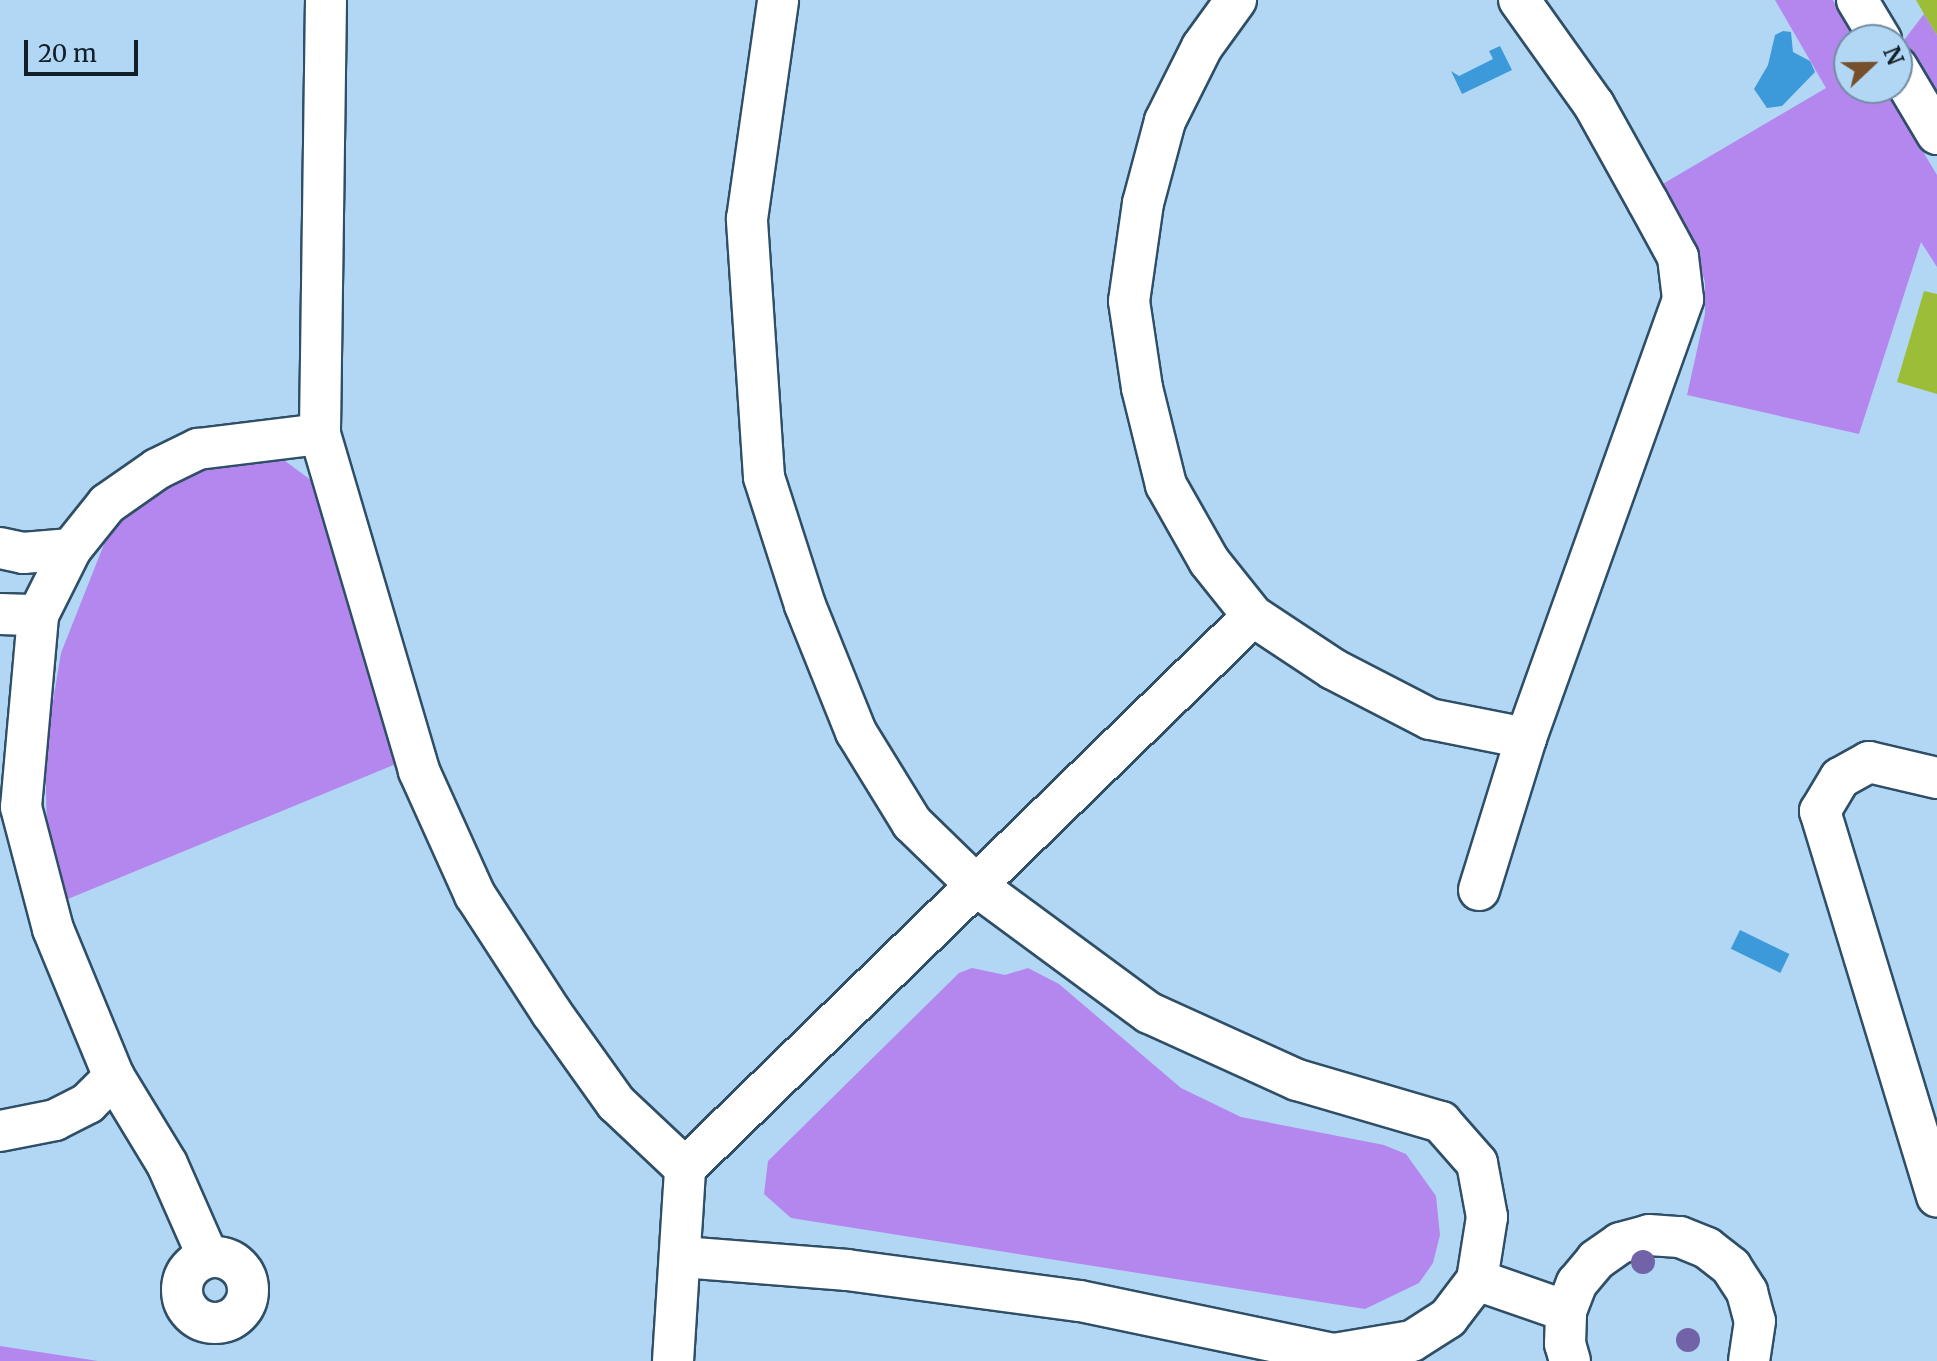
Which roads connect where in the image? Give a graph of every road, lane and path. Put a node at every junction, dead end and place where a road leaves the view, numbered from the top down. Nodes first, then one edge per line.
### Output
1 (326, 0) edge
2 (778, 0) edge
3 (1236, 0) edge
4 (1519, 0) edge
5 (1857, 0) edge
6 (1871, 24) edge
7 (1913, 94) edge
8 (1937, 134) edge
9 (320, 434) junction
10 (0, 548) edge
11 (71, 549) junction
12 (19, 614) edge
13 (1253, 616) junction
14 (1526, 738) junction
15 (1937, 778) edge
16 (978, 887) junction
17 (1479, 890) dead end
18 (114, 1077) junction
19 (0, 1131) edge
20 (685, 1168) junction
21 (1937, 1197) edge
22 (208, 1257) dead end
23 (682, 1257) junction
24 (1477, 1280) junction
25 (1566, 1311) junction
26 (673, 1361) edge
27 (1570, 1361) edge
28 (1749, 1361) edge

1 - 9 street
2 - 16 street
3 - 13 street
4 - 14 street
5 - 6 street
7 - 8 street
9 - 11 street
9 - 20 street
10 - 11 street
11 - 12 street
12 - 18 street
13 - 14 street
13 - 16 street
14 - 17 street
15 - 21 street
16 - 20 street
16 - 24 street
18 - 19 street
18 - 22 street
20 - 23 street
23 - 24 street
23 - 26 street
24 - 25 street
25 - 27 street
25 - 28 street

